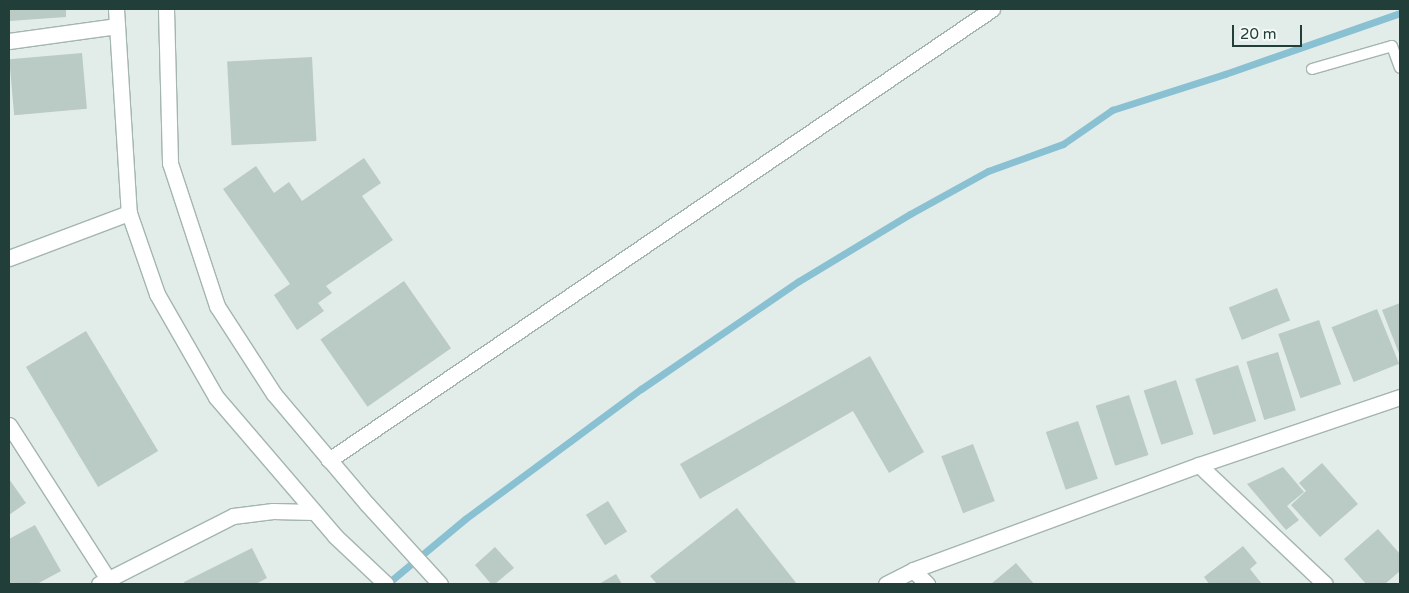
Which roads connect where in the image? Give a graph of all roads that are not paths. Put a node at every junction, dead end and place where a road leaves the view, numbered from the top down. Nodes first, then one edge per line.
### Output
1 (116, 9) edge
2 (166, 9) edge
3 (992, 9) edge
4 (117, 26) junction
5 (9, 41) edge
6 (1400, 68) edge
7 (1312, 69) dead end
8 (129, 213) junction
9 (9, 258) edge
10 (1400, 398) edge
11 (9, 425) edge
12 (329, 460) junction
13 (1199, 465) junction
14 (314, 512) junction
15 (913, 570) junction
16 (103, 582) edge
17 (386, 584) edge
18 (440, 584) edge
19 (886, 584) edge
20 (927, 584) edge
21 (1325, 584) edge

1 - 4 street
2 - 12 street
3 - 12 street
4 - 5 street
4 - 8 street
6 - 7 lane
8 - 9 street
8 - 14 street
10 - 13 street
11 - 16 street
12 - 18 street
13 - 15 street
13 - 21 street
14 - 16 street
14 - 17 street
15 - 19 street
15 - 20 street

